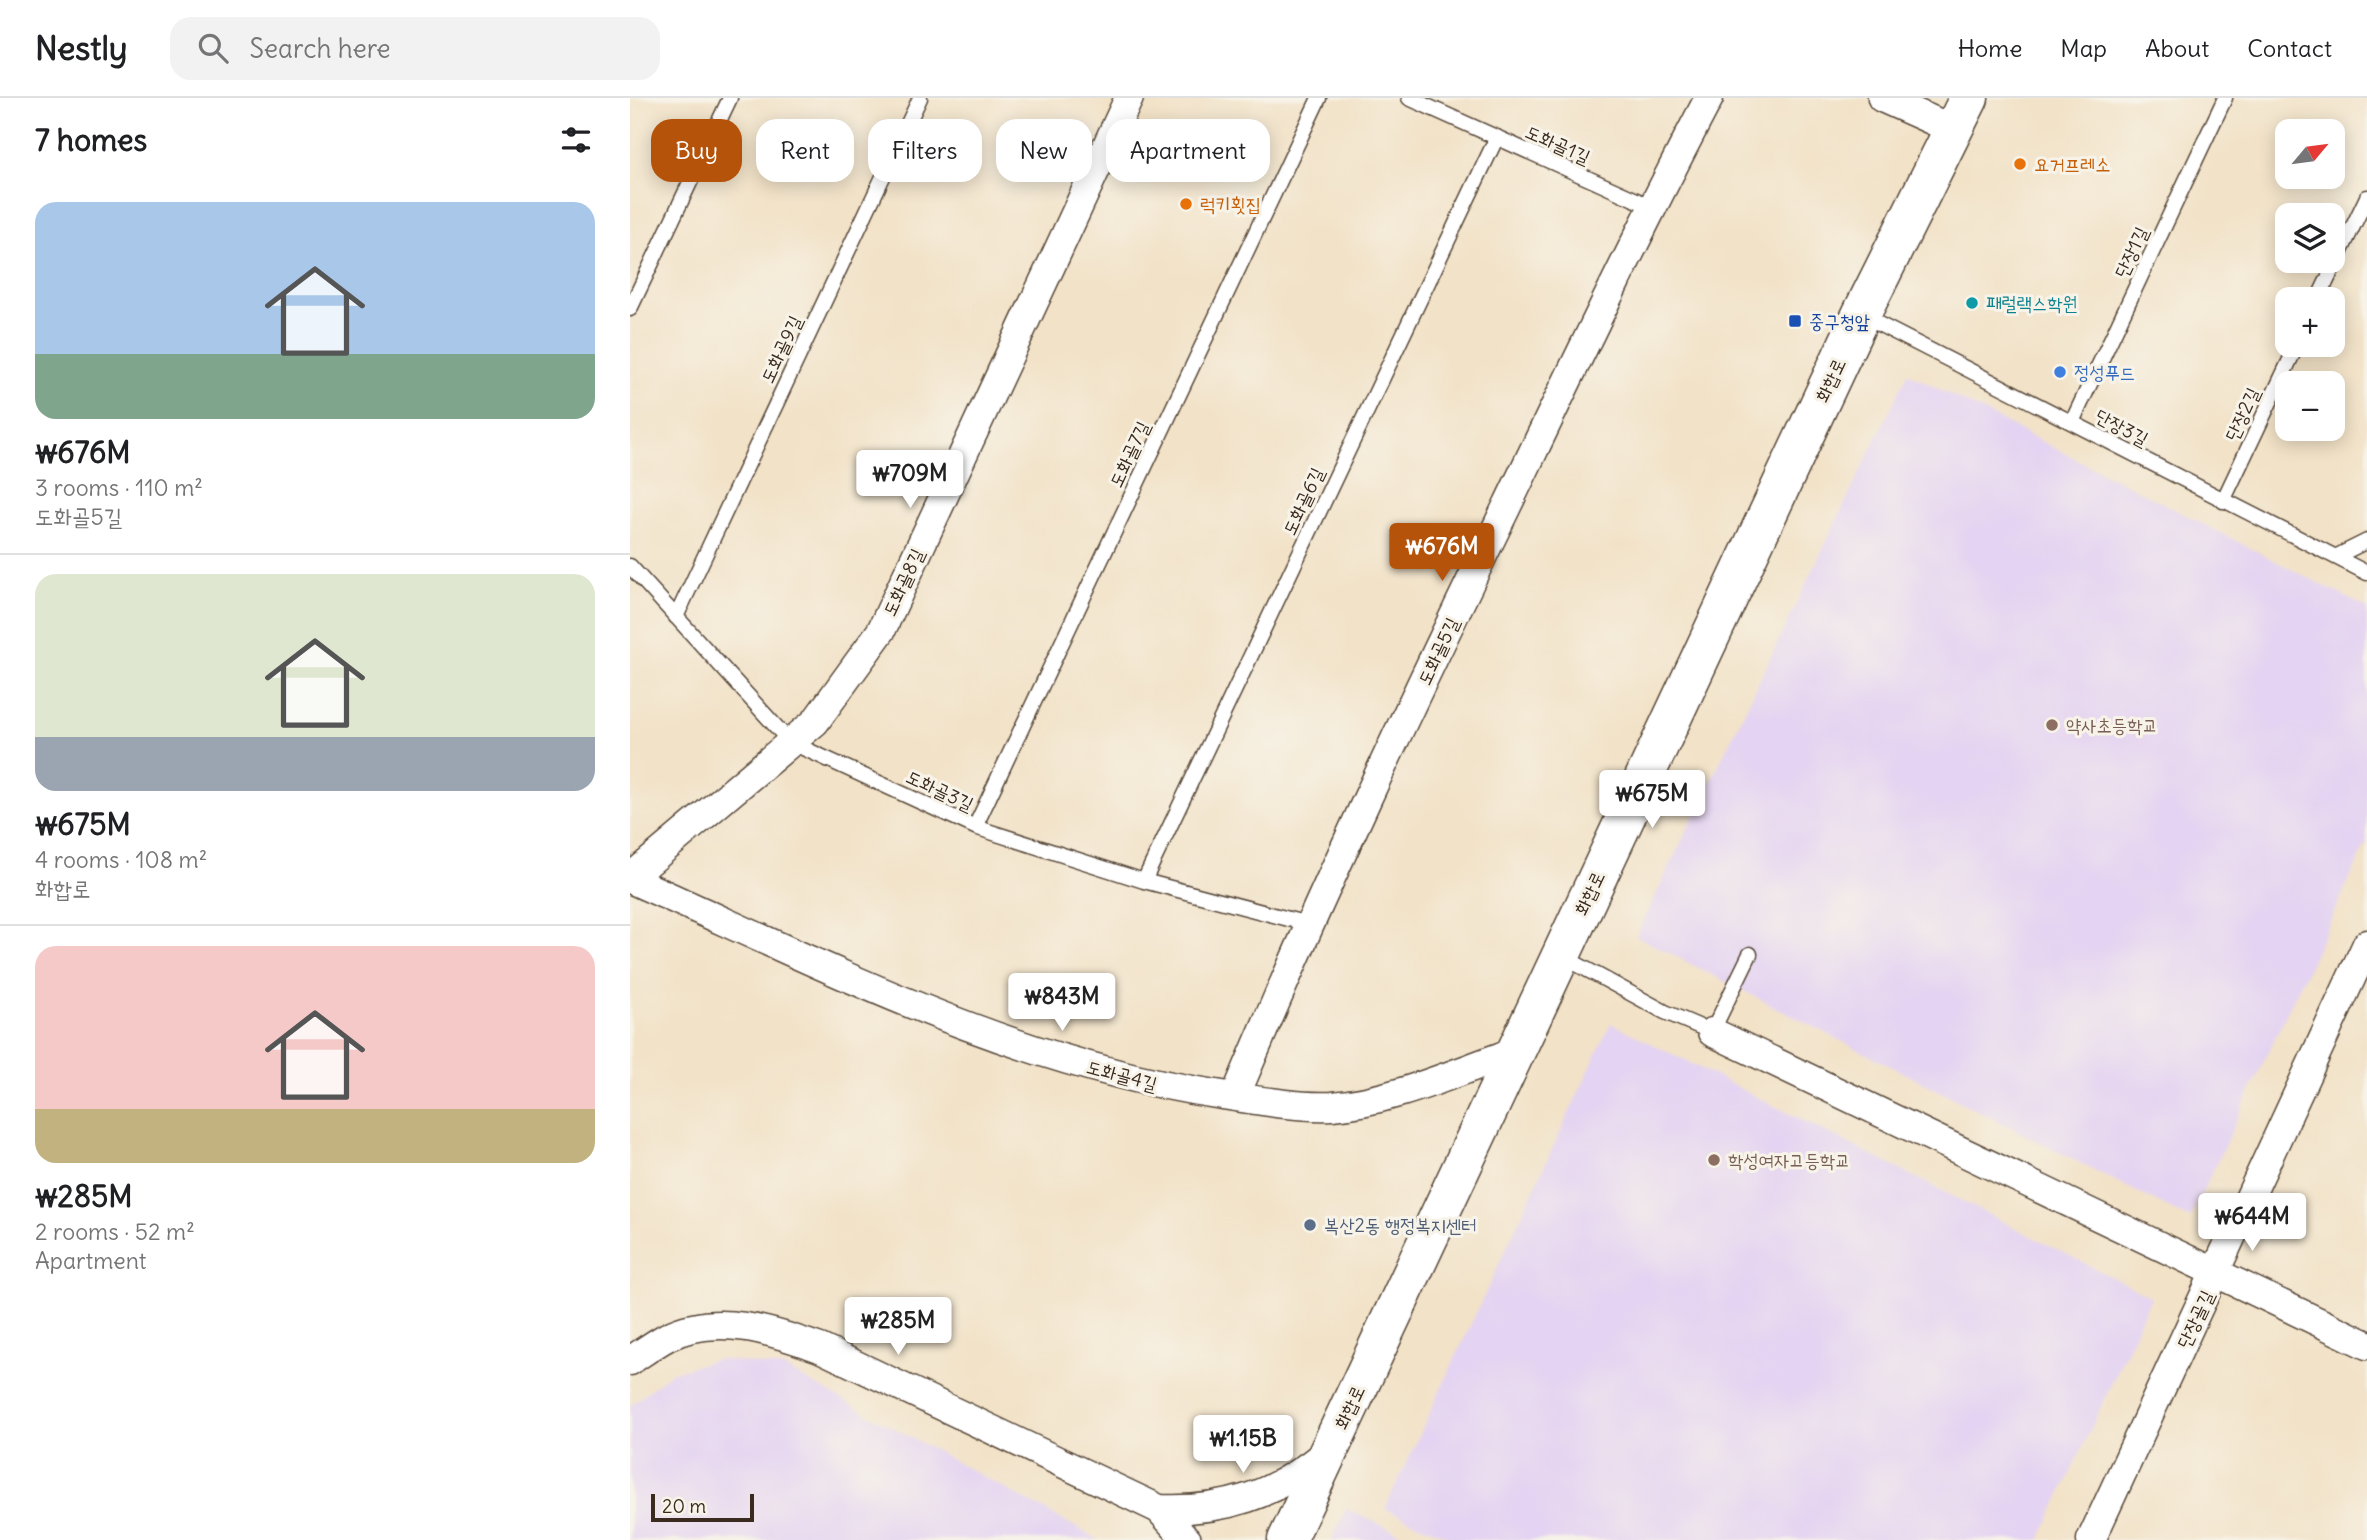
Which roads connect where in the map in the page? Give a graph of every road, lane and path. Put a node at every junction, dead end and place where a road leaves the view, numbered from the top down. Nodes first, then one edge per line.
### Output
1 (730, 98) edge
2 (920, 98) edge
3 (1129, 98) edge
4 (1319, 98) edge
5 (1409, 98) edge
6 (1709, 98) edge
7 (1882, 98) edge
8 (2225, 98) edge
9 (1962, 114) edge
10 (1497, 137) junction
11 (2367, 198) edge
12 (1652, 207) junction
13 (2363, 216) edge
14 (2325, 287) edge
15 (630, 309) edge
16 (1861, 315) junction
17 (2291, 357) edge
18 (2072, 422) junction
19 (2222, 501) junction
20 (2367, 541) edge
21 (2337, 556) junction
22 (630, 566) edge
23 (2367, 573) edge
24 (676, 617) junction
25 (790, 742) junction
26 (975, 827) junction
27 (630, 878) edge
28 (1144, 881) junction
29 (1308, 924) junction
30 (2367, 944) edge
31 (1750, 954) dead end
32 (1560, 955) junction
33 (1712, 1032) junction
34 (1514, 1052) junction
35 (1235, 1097) junction
36 (2217, 1272) junction
37 (2367, 1345) edge
38 (630, 1361) edge
39 (1329, 1450) junction
40 (1159, 1509) junction
41 (1187, 1540) edge
42 (1287, 1540) edge
43 (2091, 1540) edge

1 - 15 lane
2 - 24 lane, 도화골9길
3 - 25 street, 도화골8길
4 - 26 lane, 도화골7길
5 - 10 lane, 도화골1길
6 - 12 street, 도화골5길
7 - 9 street
8 - 18 lane, 단장1길
9 - 16 main road, 화합로
10 - 12 lane, 도화골1길
10 - 28 lane, 도화골6길
11 - 13 lane
12 - 29 street, 도화골5길
13 - 14 lane
16 - 18 lane, 단장3길
16 - 32 main road, 화합로
17 - 19 lane, 단장2길
18 - 19 lane, 단장3길
19 - 21 lane, 단장3길
20 - 21 lane
21 - 23 lane, 단장3길
22 - 24 lane, 도화골3길
24 - 25 lane, 도화골3길
25 - 26 lane, 도화골3길
25 - 27 street, 도화골8길
26 - 28 lane, 도화골3길
27 - 35 street, 도화골4길
28 - 29 lane, 도화골3길
29 - 35 street, 도화골5길
30 - 36 street, 단장골길
31 - 33 lane
32 - 33 lane
32 - 34 main road, 화합로
33 - 36 street
34 - 35 street, 도화골4길
34 - 39 main road, 화합로
36 - 37 street
36 - 43 street, 단장골길
38 - 40 street
39 - 40 street
39 - 42 main road, 화합로
40 - 41 street

